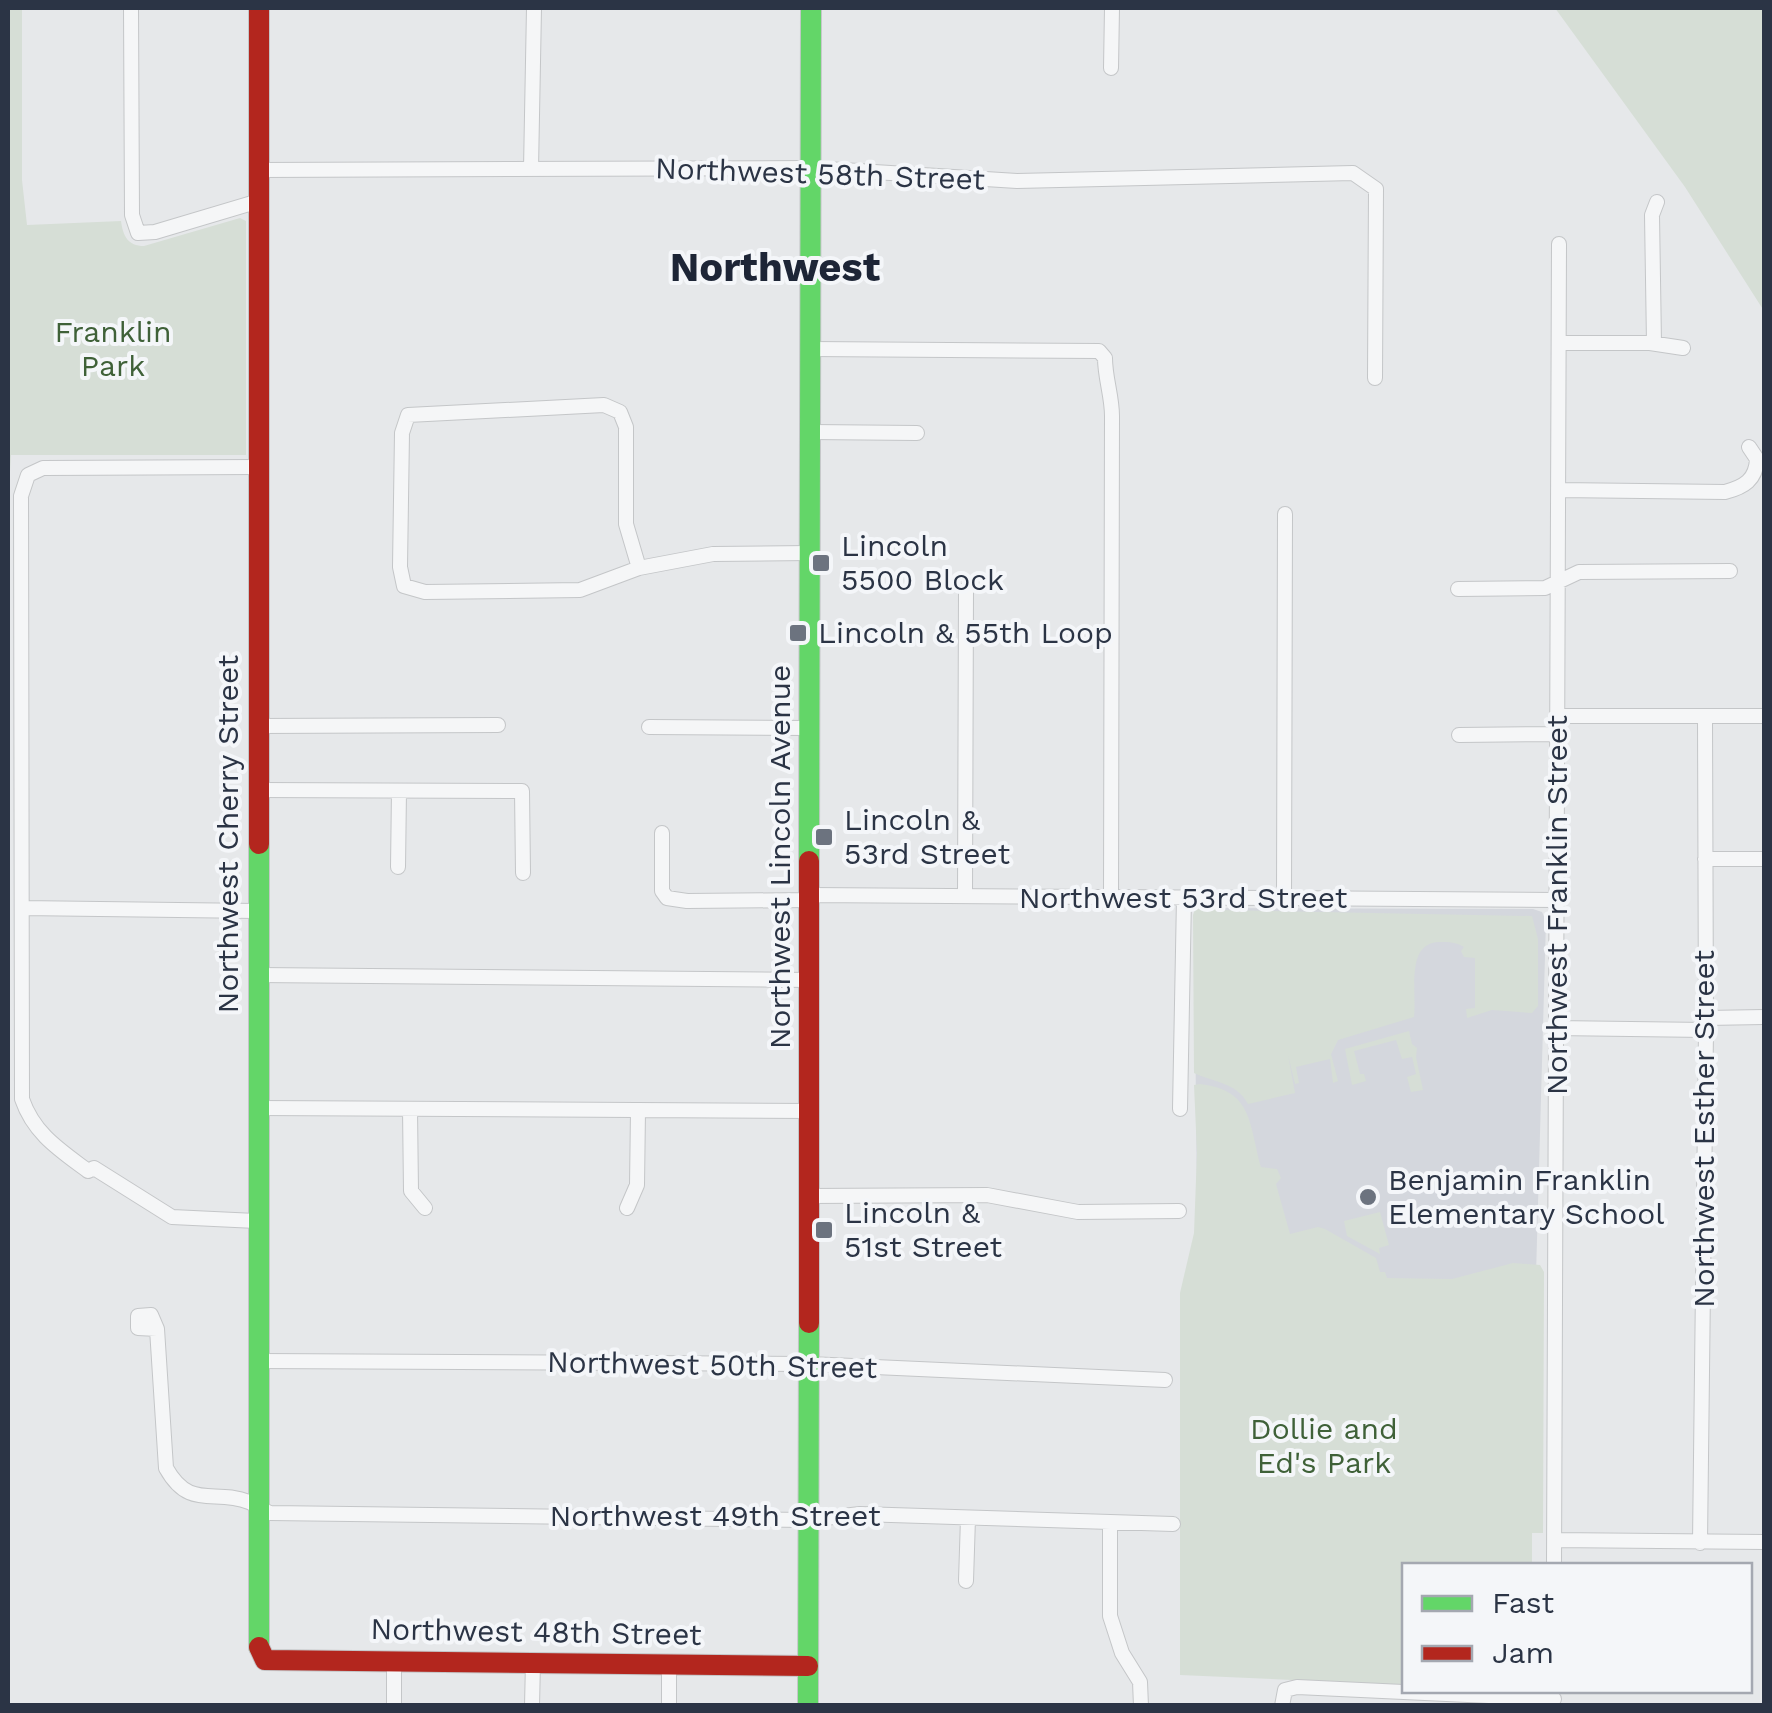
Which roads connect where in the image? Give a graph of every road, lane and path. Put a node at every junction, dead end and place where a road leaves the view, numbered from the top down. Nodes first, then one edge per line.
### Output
1 (130, 8) edge
2 (258, 8) edge
3 (534, 8) edge
4 (811, 8) edge
5 (1112, 8) edge
6 (1111, 68) dead end
7 (811, 168) junction
8 (531, 169) junction
9 (259, 170) junction
10 (259, 201) junction
11 (1657, 202) dead end
12 (1559, 244) dead end
13 (1559, 342) junction
14 (1654, 343) junction
15 (1683, 348) dead end
16 (811, 349) junction
17 (1374, 378) dead end
18 (811, 432) junction
19 (918, 433) dead end
20 (1749, 447) dead end
21 (259, 467) junction
22 (1559, 490) junction
23 (1285, 514) dead end
24 (810, 554) junction
25 (639, 568) junction
26 (1730, 571) dead end
27 (1559, 583) junction
28 (1458, 589) dead end
29 (966, 590) dead end
30 (1558, 716) junction
31 (1705, 716) junction
32 (1764, 716) edge
33 (498, 725) dead end
34 (258, 726) junction
35 (649, 727) dead end
36 (810, 728) junction
37 (1558, 734) junction
38 (1459, 735) dead end
39 (258, 790) junction
40 (398, 791) junction
41 (662, 833) dead end
42 (1705, 859) junction
43 (1764, 859) edge
44 (398, 868) dead end
45 (523, 873) dead end
46 (965, 896) junction
47 (1111, 897) junction
48 (810, 898) junction
49 (1184, 898) junction
50 (1284, 898) junction
51 (1556, 900) junction
52 (22, 908) junction
53 (258, 911) junction
54 (258, 976) junction
55 (811, 980) junction
56 (1764, 1016) edge
57 (1706, 1024) junction
58 (1555, 1028) junction
59 (258, 1108) junction
60 (410, 1109) junction
61 (1180, 1109) dead end
62 (638, 1111) junction
63 (810, 1111) junction
64 (810, 1196) junction
65 (425, 1208) dead end
66 (627, 1208) dead end
67 (1179, 1211) dead end
68 (258, 1221) junction
69 (157, 1328) dead end
70 (258, 1361) junction
71 (809, 1364) junction
72 (1165, 1380) dead end
73 (258, 1510) junction
74 (968, 1518) junction
75 (808, 1520) junction
76 (1110, 1522) junction
77 (1173, 1524) dead end
78 (1554, 1540) junction
79 (1764, 1542) edge
80 (1700, 1543) junction
81 (1554, 1563) edge
82 (966, 1581) dead end
83 (265, 1660) joint
84 (394, 1660) junction
85 (532, 1662) junction
86 (669, 1663) junction
87 (808, 1666) junction
88 (1402, 1691) edge
89 (1441, 1693) edge
90 (1284, 1698) edge
91 (1554, 1698) edge
92 (394, 1706) edge
93 (532, 1706) edge
94 (669, 1706) edge
95 (808, 1706) edge
96 (1141, 1706) edge

1 - 10 street
2 - 9 street, Northwest Cherry Street
3 - 8 street
4 - 7 street, Northwest Lincoln Avenue
5 - 6 street
7 - 8 street, Northwest 58th Street
7 - 16 street, Northwest Lincoln Avenue
7 - 17 street, Northwest 58th Street
8 - 9 street, Northwest 58th Street
9 - 10 street, Northwest Cherry Street
10 - 21 street, Northwest Cherry Street
11 - 14 street
12 - 13 street, Northwest Franklin Street
13 - 14 street
13 - 22 street, Northwest Franklin Street
14 - 15 street
16 - 18 street, Northwest Lincoln Avenue
16 - 47 street
18 - 19 street
18 - 24 street, Northwest Lincoln Avenue
20 - 22 street
21 - 34 street, Northwest Cherry Street
21 - 52 street
22 - 27 street, Northwest Franklin Street
23 - 50 street
24 - 25 street
24 - 36 street, Northwest Lincoln Avenue
25 - 25 street
26 - 27 street
27 - 28 street
27 - 30 street, Northwest Franklin Street
29 - 46 street
30 - 31 street
30 - 37 street, Northwest Franklin Street
31 - 32 street
31 - 42 street, Northwest Esther Street
33 - 34 street
34 - 39 street, Northwest Cherry Street
35 - 36 street
36 - 48 street, Northwest Lincoln Avenue
37 - 38 street
37 - 51 street, Northwest Franklin Street
39 - 40 street
39 - 53 street, Northwest Cherry Street
40 - 44 street
40 - 45 street
41 - 48 street, Northwest 53rd Street
42 - 43 street
42 - 57 street, Northwest Esther Street
46 - 47 street, Northwest 53rd Street
46 - 48 street, Northwest 53rd Street
47 - 49 street, Northwest 53rd Street
48 - 55 street, Northwest Lincoln Avenue
49 - 50 street, Northwest 53rd Street
49 - 61 street
50 - 51 street, Northwest 53rd Street
51 - 58 street, Northwest Franklin Street
52 - 53 street
52 - 68 street
53 - 54 street, Northwest Cherry Street
54 - 55 street
54 - 59 street, Northwest Cherry Street
55 - 63 street, Northwest Lincoln Avenue
56 - 57 street
57 - 58 street
57 - 80 street, Northwest Esther Street
58 - 78 street, Northwest Franklin Street
59 - 60 street
59 - 68 street, Northwest Cherry Street
60 - 62 street
60 - 65 street
62 - 63 street
62 - 66 street
63 - 64 street, Northwest Lincoln Avenue
64 - 67 street
64 - 71 street, Northwest Lincoln Avenue
68 - 70 street, Northwest Cherry Street
69 - 73 street, Northwest 49th Street
70 - 71 street, Northwest 50th Street
70 - 73 street, Northwest Cherry Street
71 - 72 street, Northwest 50th Street
71 - 75 street, Northwest Lincoln Avenue
73 - 75 street, Northwest 49th Street
73 - 83 street, Northwest Cherry Street
74 - 75 street, Northwest 49th Street
74 - 76 street, Northwest 49th Street
74 - 82 street
75 - 87 street, Northwest Lincoln Avenue
76 - 77 street, Northwest 49th Street
76 - 96 street
78 - 80 street
78 - 81 street, Northwest Franklin Street
79 - 80 street
83 - 84 street, Northwest 48th Street
84 - 85 street, Northwest 48th Street
84 - 92 street
85 - 86 street, Northwest 48th Street
85 - 93 street
86 - 87 street, Northwest 48th Street
86 - 94 street
87 - 95 street, Northwest Lincoln Avenue
88 - 90 street
89 - 91 street

